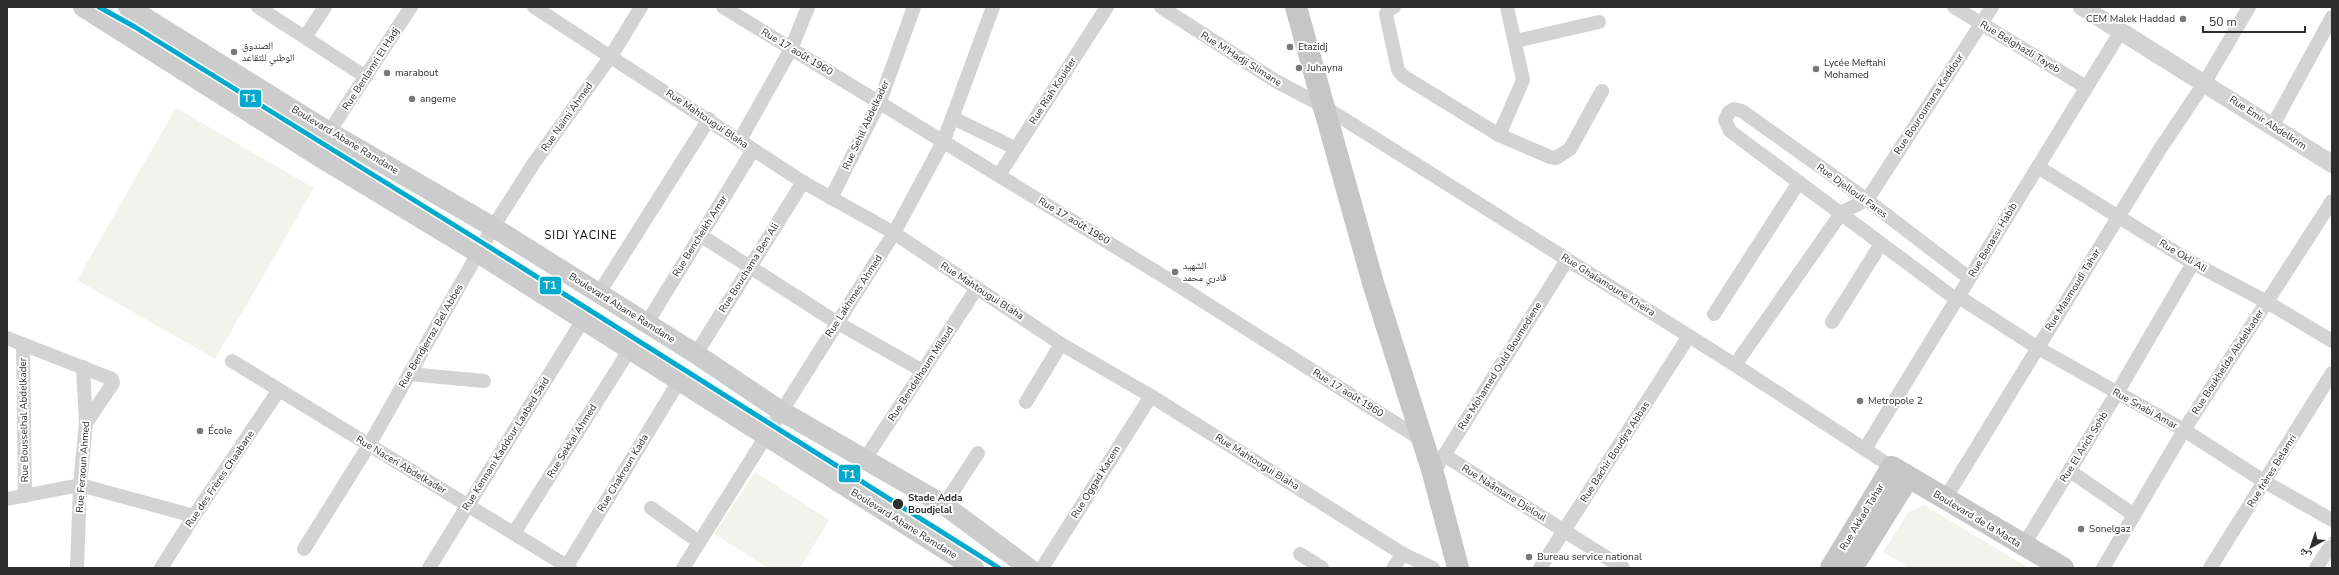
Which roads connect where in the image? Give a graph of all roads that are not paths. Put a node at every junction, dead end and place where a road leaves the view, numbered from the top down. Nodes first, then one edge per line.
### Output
1 (83, 7) edge
2 (128, 7) edge
3 (258, 7) edge
4 (325, 7) edge
5 (412, 7) edge
6 (534, 7) edge
7 (641, 7) edge
8 (723, 7) edge
9 (808, 7) edge
10 (914, 7) edge
11 (993, 7) edge
12 (1107, 7) edge
13 (1296, 7) edge
14 (1394, 7) edge
15 (1507, 7) edge
16 (1954, 7) edge
17 (1992, 7) edge
18 (2082, 7) edge
19 (2249, 7) edge
20 (1164, 8) edge
21 (2332, 17) edge
22 (1599, 22) dead end
23 (1981, 24) junction
24 (2121, 31) junction
25 (305, 37) junction
26 (1516, 41) junction
27 (791, 49) junction
28 (610, 56) junction
29 (366, 77) junction
30 (2204, 82) junction
31 (2086, 87) junction
32 (1602, 91) dead end
33 (880, 101) junction
34 (1323, 106) junction
35 (1732, 109) joint
36 (953, 118) junction
37 (709, 119) junction
38 (2273, 125) junction
39 (329, 132) junction
40 (1499, 135) junction
41 (740, 140) junction
42 (944, 140) junction
43 (1015, 148) junction
44 (753, 150) junction
45 (2332, 164) edge
46 (2038, 167) junction
47 (999, 175) junction
48 (803, 182) junction
49 (1799, 182) junction
50 (831, 198) junction
51 (1867, 200) junction
52 (2332, 201) edge
53 (1842, 212) junction
54 (2119, 217) junction
55 (493, 227) junction
56 (894, 233) junction
57 (700, 235) junction
58 (1881, 244) junction
59 (478, 253) junction
60 (1567, 260) junction
61 (2193, 263) junction
62 (750, 267) junction
63 (1969, 278) junction
64 (977, 288) junction
65 (599, 293) junction
66 (1958, 298) junction
67 (2267, 302) junction
68 (1714, 314) dead end
69 (583, 320) junction
70 (836, 322) junction
71 (1832, 322) dead end
72 (647, 323) junction
73 (1689, 336) junction
74 (7, 338) edge
75 (2332, 341) edge
76 (23, 344) junction
77 (1062, 344) junction
78 (2038, 348) junction
79 (630, 349) junction
80 (696, 354) junction
81 (232, 361) dead end
82 (1735, 365) junction
83 (83, 367) junction
84 (923, 371) junction
85 (2332, 373) edge
86 (409, 374) junction
87 (679, 380) junction
88 (484, 381) dead end
89 (279, 390) junction
90 (2117, 393) junction
91 (1151, 396) junction
92 (1026, 402) dead end
93 (781, 411) junction
94 (86, 423) junction
95 (2184, 430) junction
96 (766, 437) junction
97 (1422, 440) junction
98 (369, 445) junction
99 (1865, 449) junction
100 (978, 453) dead end
101 (865, 459) junction
102 (1438, 464) junction
103 (2070, 471) junction
104 (1900, 472) junction
105 (2265, 482) junction
106 (80, 485) junction
107 (25, 496) junction
108 (7, 499) edge
109 (1944, 499) junction
110 (467, 505) junction
111 (944, 506) junction
112 (651, 508) dead end
113 (2134, 515) junction
114 (194, 516) junction
115 (2332, 520) edge
116 (1564, 530) junction
117 (514, 533) junction
118 (699, 542) junction
119 (2332, 544) edge
120 (2023, 546) junction
121 (304, 549) dead end
122 (1300, 554) dead end
123 (1403, 554) junction
124 (1848, 564) edge
125 (568, 567) edge
126 (77, 568) edge
127 (161, 568) edge
128 (429, 568) edge
129 (683, 568) edge
130 (974, 568) edge
131 (1029, 568) edge
132 (1042, 568) edge
133 (1322, 568) edge
134 (1393, 568) edge
135 (1433, 568) edge
136 (1458, 568) edge
137 (1540, 568) edge
138 (1623, 568) edge
139 (2063, 568) edge
140 (2103, 568) edge
141 (2210, 568) edge
142 (2316, 568) edge

1 - 59 main road, Boulevard Abane Ramdane
2 - 39 main road, Boulevard Abane Ramdane
3 - 25 street
4 - 25 street
5 - 29 street, Rue Benlamri El Hadj
6 - 28 street, Rue Mahtougui Blaha
7 - 28 street, Rue Naïmi Ahmed
8 - 27 street, Rue 17 août 1960
9 - 27 street
10 - 33 street, Rue Sehil Abdelkader
11 - 36 street, Rue Lakhmes Ahmed
12 - 43 street, Rue Riah Kouider
13 - 34 main road
14 - 40 street
15 - 26 street
16 - 23 street, Rue Belghazli Tayeb
17 - 23 street, Rue Bouroumana Keddour
18 - 24 street, Rue Emir Abdelkrim
19 - 30 street, Rue Masmoudi Tahar
20 - 34 street, Rue M'Hadji Slimane
21 - 38 street
22 - 26 street
23 - 31 street, Rue Belghazli Tayeb
23 - 51 street, Rue Bouroumana Keddour
24 - 30 street, Rue Emir Abdelkrim
24 - 31 street, Rue Benassi Habib
25 - 29 street
26 - 40 street
27 - 33 street, Rue 17 août 1960
27 - 41 street
28 - 37 street, Rue Mahtougui Blaha
28 - 55 street, Rue Naïmi Ahmed
29 - 39 street, Rue Benlamri El Hadj
30 - 38 street, Rue Emir Abdelkrim
30 - 54 street, Rue Masmoudi Tahar
31 - 46 street, Rue Benassi Habib
32 - 40 street
33 - 42 street, Rue 17 août 1960
33 - 50 street, Rue Sehil Abdelkader
34 - 60 street, Rue Ghalamoune Kheïra
34 - 97 main road
35 - 49 street, Rue Snabi Amar
35 - 51 street, Rue Djellouli Fares
36 - 42 street, Rue Lakhmes Ahmed
36 - 43 street
37 - 41 street, Rue Mahtougui Blaha
37 - 65 street
38 - 45 street, Rue Emir Abdelkrim
39 - 55 main road, Boulevard Abane Ramdane
41 - 44 street, Rue Mahtougui Blaha
42 - 47 street, Rue 17 août 1960
42 - 56 street, Rue Lakhmes Ahmed
43 - 47 street, Rue Riah Kouider
44 - 48 street, Rue Mahtougui Blaha
44 - 57 street, Rue Bencheikh Amar
46 - 54 street, Rue Okli Ali
46 - 63 street, Rue Benassi Habib
47 - 97 street, Rue 17 août 1960
48 - 50 street, Rue Mahtougui Blaha
48 - 62 street, Rue Bouchama Ben Ali
49 - 53 street, Rue Snabi Amar
49 - 68 street
50 - 56 street, Rue Mahtougui Blaha
51 - 53 street
51 - 63 street, Rue Djellouli Fares
52 - 67 street, Rue Boukhelda Abdelkader
53 - 58 street, Rue Snabi Amar
53 - 82 street
54 - 61 street, Rue Okli Ali
54 - 78 street, Rue Masmoudi Tahar
55 - 59 street, Rue Bendjerraz Bel Abbes
55 - 65 main road, Boulevard Abane Ramdane
56 - 64 street, Rue Mahtougui Blaha
56 - 70 street, Rue Lakhmes Ahmed
57 - 62 street
57 - 72 street, Rue Bencheikh Amar
58 - 66 street, Rue Snabi Amar
58 - 71 street
59 - 69 main road, Boulevard Abane Ramdane
59 - 86 street, Rue Bendjerraz Bel Abbes
60 - 73 street, Rue Ghalamoune Kheïra
60 - 102 street, Rue Mohamed Ould Boumediene
61 - 67 street, Rue Okli Ali
61 - 90 street, Rue El Arich Sohb
62 - 70 street
62 - 80 street, Rue Bouchama Ben Ali
63 - 66 street, Rue Benassi Habib
64 - 77 street, Rue Mahtougui Blaha
64 - 84 street, Rue Bendelhoum Miloud
65 - 72 main road, Boulevard Abane Ramdane
66 - 78 street, Rue Snabi Amar
66 - 99 street, Rue Benassi Habib
67 - 75 street, Rue Okli Ali
67 - 95 street, Rue Boukhelda Abdelkader
69 - 79 main road, Boulevard Abane Ramdane
69 - 110 street, Rue Kennani Kaddour Laabed Said
70 - 84 street
70 - 93 street, Rue Lakhmes Ahmed
72 - 80 main road, Boulevard Abane Ramdane
73 - 82 street, Rue Ghalamoune Kheïra
73 - 116 street, Rue Bachir Boudjra Abbas
74 - 76 street
76 - 83 street
76 - 107 street, Rue Bousselhal Abdelkader
77 - 91 street, Rue Mahtougui Blaha
77 - 92 street
78 - 90 street, Rue Snabi Amar
78 - 109 street, Rue Masmoudi Tahar
79 - 87 main road, Boulevard Abane Ramdane
79 - 117 street, Rue Sekkai Ahmed
80 - 93 main road, Boulevard Abane Ramdane
81 - 89 street, Rue Naceri Abdelkader
82 - 99 street, Rue Ghalamoune Kheïra
83 - 94 street, Rue Feraoun Ahmed
83 - 94 street
84 - 101 street, Rue Bendelhoum Miloud
85 - 105 street, Rue frères Belamri
86 - 88 street
86 - 98 street, Rue Bendjerraz Bel Abbes
87 - 96 main road, Boulevard Abane Ramdane
87 - 125 street, Rue Chakroun Kada
89 - 98 street, Rue Naceri Abdelkader
89 - 114 street, Rue des Frères Chaabane
90 - 95 street, Rue Snabi Amar
90 - 103 street, Rue El Arich Sohb
91 - 123 street, Rue Mahtougui Blaha
91 - 132 street, Rue Oggad Kacem
93 - 96 street, Rue Lakhmes Ahmed
93 - 101 main road, Boulevard Abane Ramdane
94 - 106 street, Rue Feraoun Ahmed
95 - 105 street, Rue Snabi Amar
95 - 113 street, Rue Boukhelda Abdelkader
96 - 118 street, Rue Lakhmes Ahmed
96 - 130 main road, Boulevard Abane Ramdane
97 - 102 main road
98 - 110 street, Rue Naceri Abdelkader
98 - 121 street, Rue Bendjerraz Bel Abbes
99 - 104 street, Rue Ghalamoune Kheïra
100 - 111 street
101 - 111 main road, Boulevard Abane Ramdane
102 - 116 street, Rue Naâmane Djeloul
102 - 136 main road
103 - 113 street
103 - 120 street, Rue El Arich Sohb
104 - 109 main road, Boulevard de la Macta
104 - 124 main road, Rue Akkad Tahar
105 - 115 street, Rue Snabi Amar
105 - 141 street, Rue frères Belamri
106 - 107 street
106 - 114 street
106 - 126 street, Rue Feraoun Ahmed
107 - 108 street
109 - 120 main road, Boulevard de la Macta
110 - 117 street, Rue Naceri Abdelkader
110 - 128 street, Rue Kennani Kaddour Laabed Said
111 - 131 main road, Boulevard Abane Ramdane
112 - 118 street
113 - 140 street, Rue Boukhelda Abdelkader
114 - 127 street, Rue des Frères Chaabane
116 - 137 street, Rue Bachir Boudjra Abbas
116 - 138 street, Rue Naâmane Djeloul
117 - 125 street, Rue Naceri Abdelkader
118 - 129 street, Rue Lakhmes Ahmed
119 - 142 street
120 - 139 main road, Boulevard de la Macta
122 - 133 street
123 - 134 street
123 - 135 street, Rue Mahtougui Blaha

